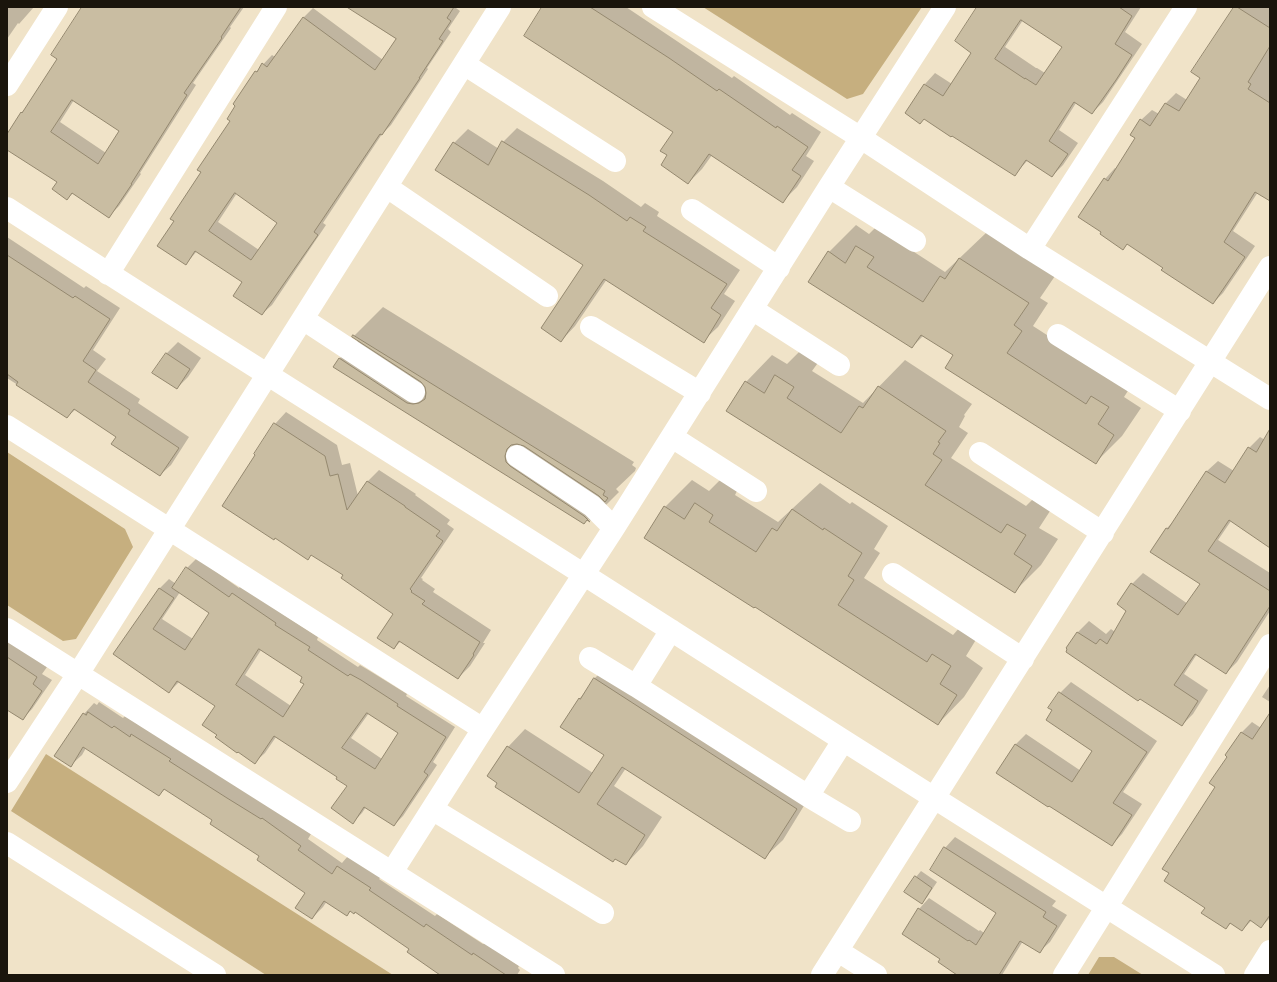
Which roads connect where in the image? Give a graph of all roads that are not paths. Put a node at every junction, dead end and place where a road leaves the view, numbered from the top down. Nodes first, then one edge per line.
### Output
1 (57, 7) edge
2 (276, 7) edge
3 (500, 7) edge
4 (653, 7) edge
5 (945, 7) edge
6 (1186, 7) edge
7 (464, 64) junction
8 (7, 85) edge
9 (860, 138) junction
10 (614, 161) dead end
11 (387, 186) junction
12 (829, 187) junction
13 (7, 208) edge
14 (692, 210) dead end
15 (915, 241) dead end
16 (1030, 249) junction
17 (779, 268) junction
18 (1270, 268) edge
19 (108, 274) junction
20 (546, 296) dead end
21 (752, 309) junction
22 (303, 319) junction
23 (591, 327) dead end
24 (1058, 335) dead end
25 (1210, 362) junction
26 (839, 365) dead end
27 (267, 374) junction
28 (414, 392) dead end
29 (700, 393) junction
30 (1270, 399) edge
31 (1180, 411) junction
32 (7, 426) edge
33 (672, 437) junction
34 (980, 453) dead end
35 (517, 456) dead end
36 (756, 491) dead end
37 (614, 528) junction
38 (169, 530) junction
39 (1103, 533) junction
40 (584, 574) junction
41 (893, 574) dead end
42 (7, 629) edge
43 (671, 630) junction
44 (1270, 645) edge
45 (590, 658) dead end
46 (1023, 659) junction
47 (78, 674) junction
48 (636, 686) junction
49 (483, 729) junction
50 (843, 741) junction
51 (7, 782) edge
52 (808, 796) junction
53 (934, 798) junction
54 (432, 809) junction
55 (850, 821) dead end
56 (7, 843) edge
57 (392, 872) junction
58 (1106, 908) junction
59 (603, 913) dead end
60 (838, 951) junction
61 (1270, 951) edge
62 (215, 975) edge
63 (554, 975) edge
64 (822, 975) edge
65 (876, 975) edge
66 (1064, 975) edge
67 (1214, 975) edge
68 (1255, 975) edge

1 - 8 street
2 - 19 street
3 - 7 street
4 - 9 street
5 - 9 street
6 - 16 street
7 - 10 street
7 - 11 street
9 - 12 street
9 - 16 street
11 - 20 street
11 - 22 street
12 - 15 street
12 - 17 street
13 - 19 street
14 - 17 street
16 - 25 street
17 - 21 street
18 - 25 street
19 - 27 street
21 - 26 street
21 - 29 street
22 - 27 street
22 - 28 street
23 - 29 street
24 - 31 street
25 - 30 street
25 - 31 street
27 - 38 street
27 - 40 street
29 - 33 street
31 - 39 street
32 - 38 street
33 - 36 street
33 - 37 street
34 - 39 street
35 - 37 street
37 - 40 street
38 - 47 street
38 - 49 street
39 - 46 street
40 - 43 street
40 - 49 street
41 - 46 street
42 - 47 street
43 - 48 street
43 - 50 street
44 - 58 street
45 - 48 street
46 - 53 street
47 - 51 street
47 - 57 street
48 - 52 street
49 - 54 street
50 - 52 street
50 - 53 street
52 - 55 street
53 - 58 street
53 - 60 street
54 - 57 street
54 - 59 street
56 - 62 street
57 - 63 street
58 - 66 street
58 - 67 street
60 - 64 street
60 - 65 street
61 - 68 street

